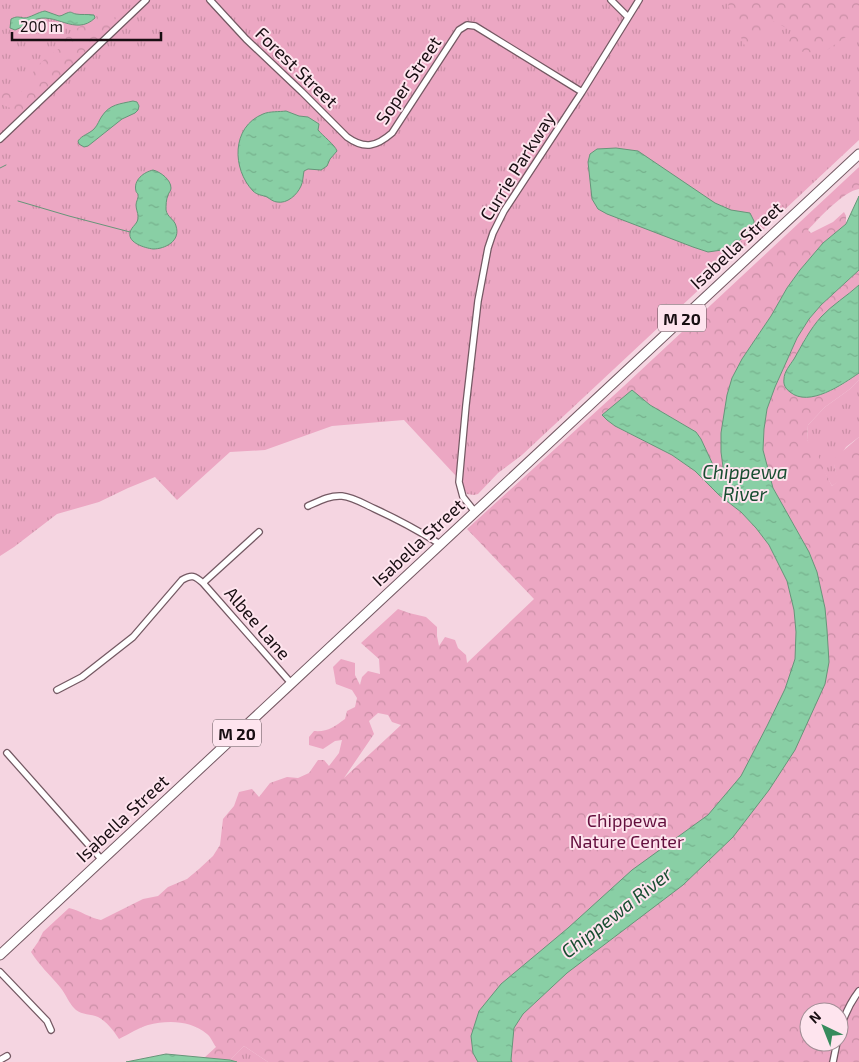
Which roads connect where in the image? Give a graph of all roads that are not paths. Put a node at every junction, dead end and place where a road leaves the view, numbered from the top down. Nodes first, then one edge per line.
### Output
1 (146, 0) edge
2 (210, 0) edge
3 (611, 0) edge
4 (639, 0) edge
5 (628, 18) junction
6 (582, 92) junction
7 (0, 139) edge
8 (370, 146) joint
9 (859, 154) edge
10 (308, 506) dead end
11 (475, 512) junction
12 (259, 532) dead end
13 (440, 544) junction
14 (202, 583) junction
15 (291, 683) junction
16 (57, 690) dead end
17 (7, 753) dead end
18 (102, 860) junction
19 (0, 955) edge
20 (0, 972) edge
21 (859, 991) edge
22 (849, 1007) edge
23 (51, 1030) dead end
24 (6, 1056) dead end
25 (0, 1060) edge

1 - 7 street
2 - 8 street, Forest Street
3 - 5 street
4 - 5 street, Currie Parkway
5 - 6 street, Currie Parkway
6 - 8 street, Soper Street
6 - 11 street, Currie Parkway
9 - 11 highway, Isabella Street / M 20
10 - 13 street
11 - 13 highway, Isabella Street / M 20
12 - 14 street
13 - 15 highway, Isabella Street / M 20
14 - 15 street, Albee Lane
14 - 16 street
15 - 18 highway, Isabella Street / M 20
17 - 18 street
18 - 19 highway, Isabella Street / M 20
20 - 23 street
21 - 22 street
24 - 25 street

